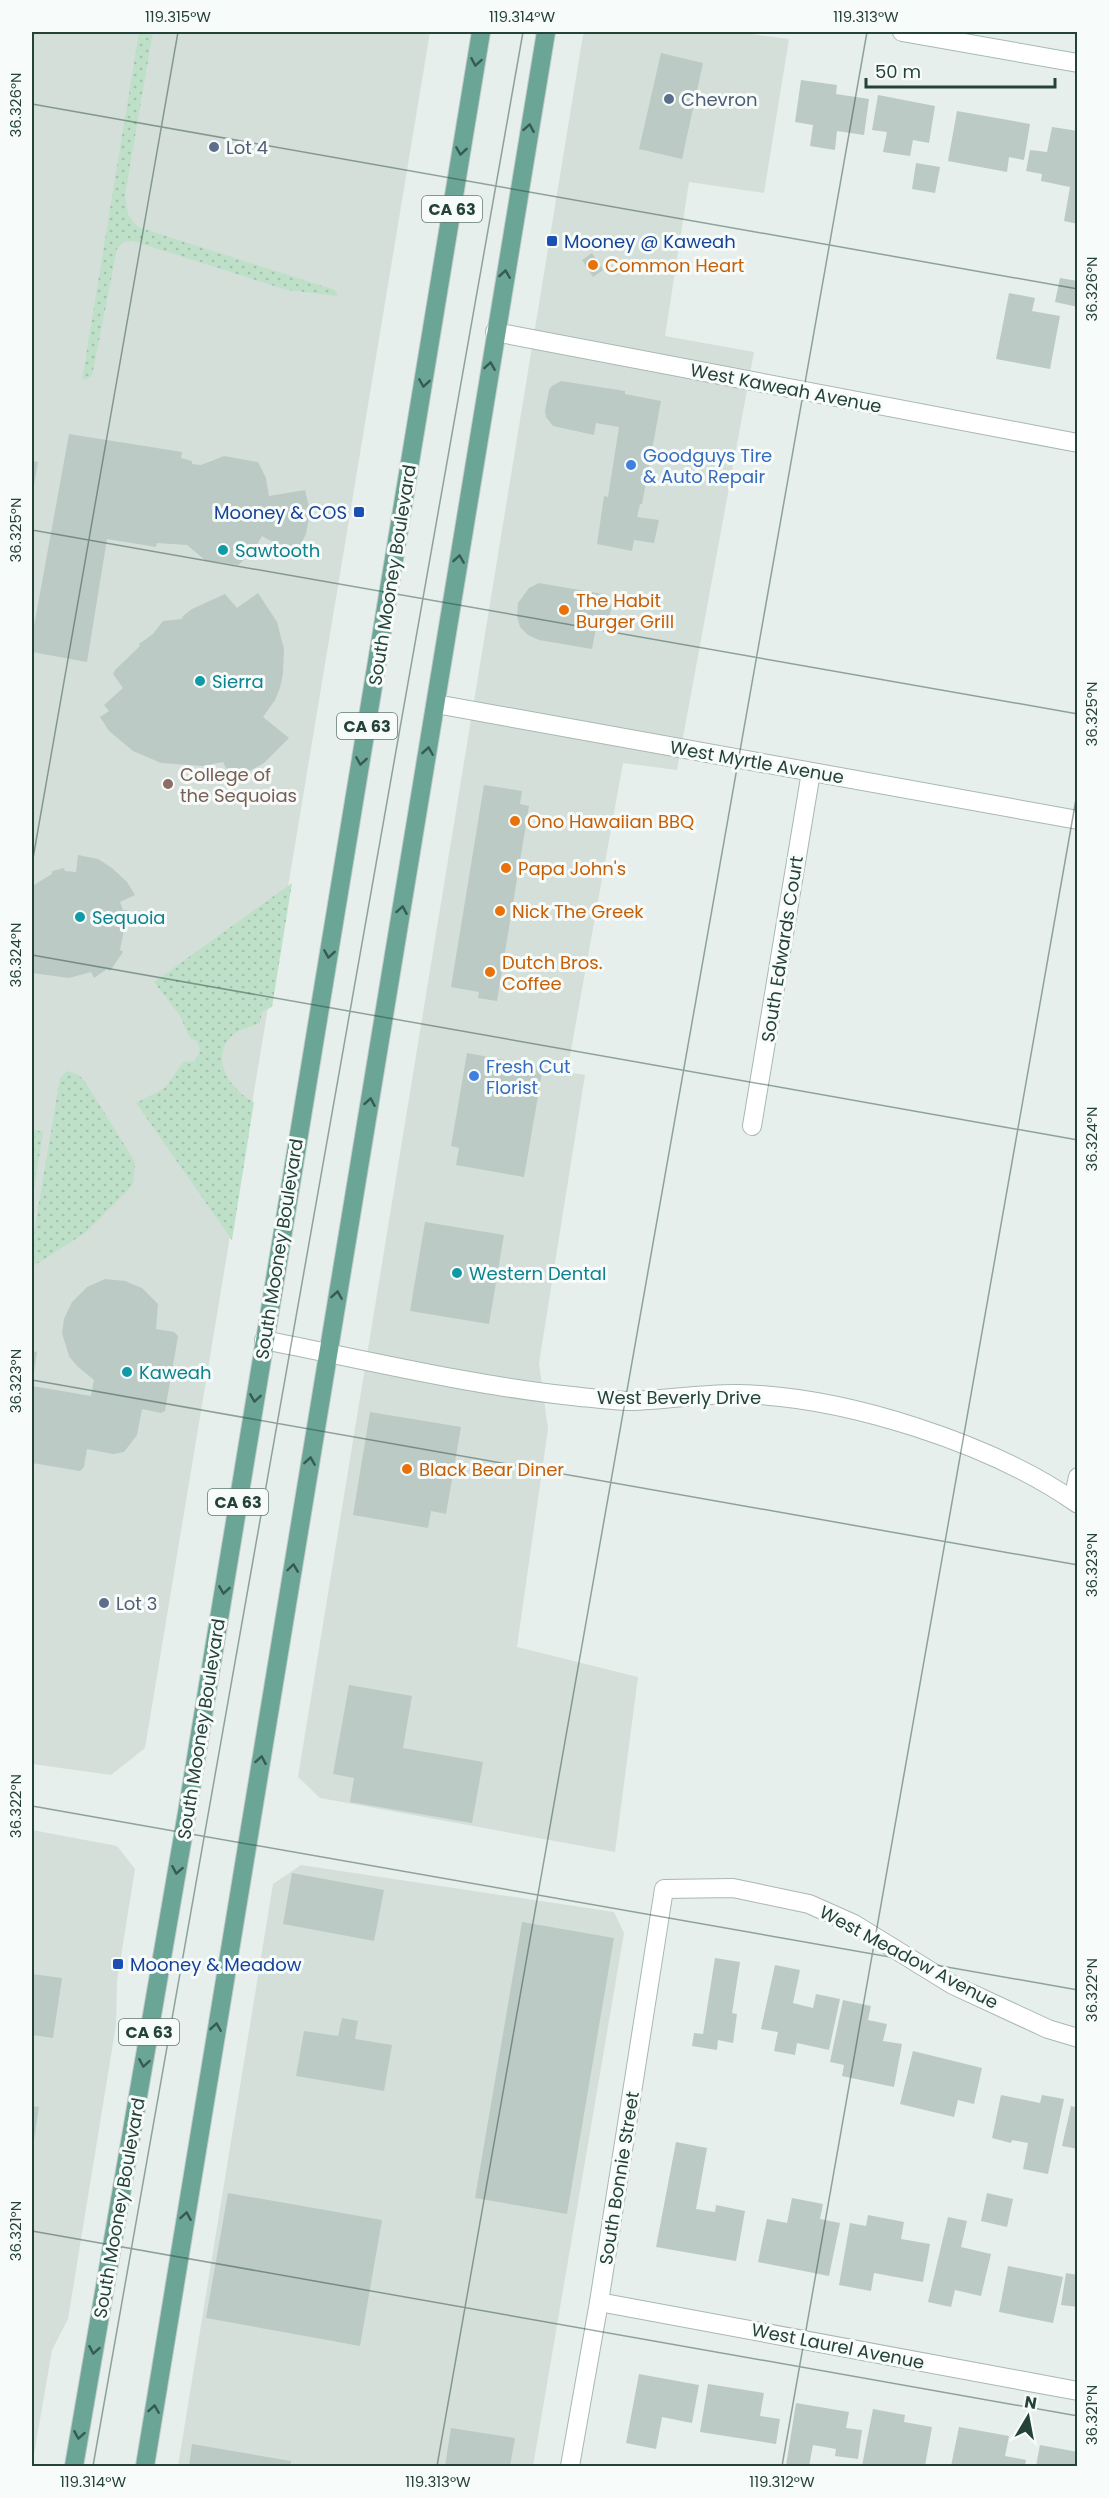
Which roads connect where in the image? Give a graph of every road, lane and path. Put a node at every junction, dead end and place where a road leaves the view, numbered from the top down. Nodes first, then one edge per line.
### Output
1 (481, 32) edge
2 (546, 32) edge
3 (902, 32) edge
4 (1077, 63) edge
5 (495, 332) junction
6 (1077, 443) edge
7 (436, 704) junction
8 (811, 772) junction
9 (1077, 820) edge
10 (752, 1126) dead end
11 (264, 1340) junction
12 (328, 1352) junction
13 (1077, 1477) edge
14 (1075, 1502) edge
15 (664, 1889) joint
16 (1077, 2038) edge
17 (599, 2302) junction
18 (1077, 2391) edge
19 (74, 2466) edge
20 (145, 2466) edge
21 (570, 2466) edge

1 -> 11 main road, South Mooney Boulevard / CA 63
5 -> 2 main road
3 - 4 street
5 - 6 street, West Kaweah Avenue
7 -> 5 main road
7 - 8 street, West Myrtle Avenue
12 -> 7 main road
8 - 9 street, West Myrtle Avenue
8 - 10 street, South Edwards Court
11 - 12 street, West Beverly Drive
11 -> 19 main road, South Mooney Boulevard / CA 63
12 - 14 street, West Beverly Drive
20 -> 12 main road
13 - 14 street
15 - 16 street, West Meadow Avenue
15 - 17 street, South Bonnie Street
17 - 18 street, West Laurel Avenue
17 - 21 street, South Bonnie Street

